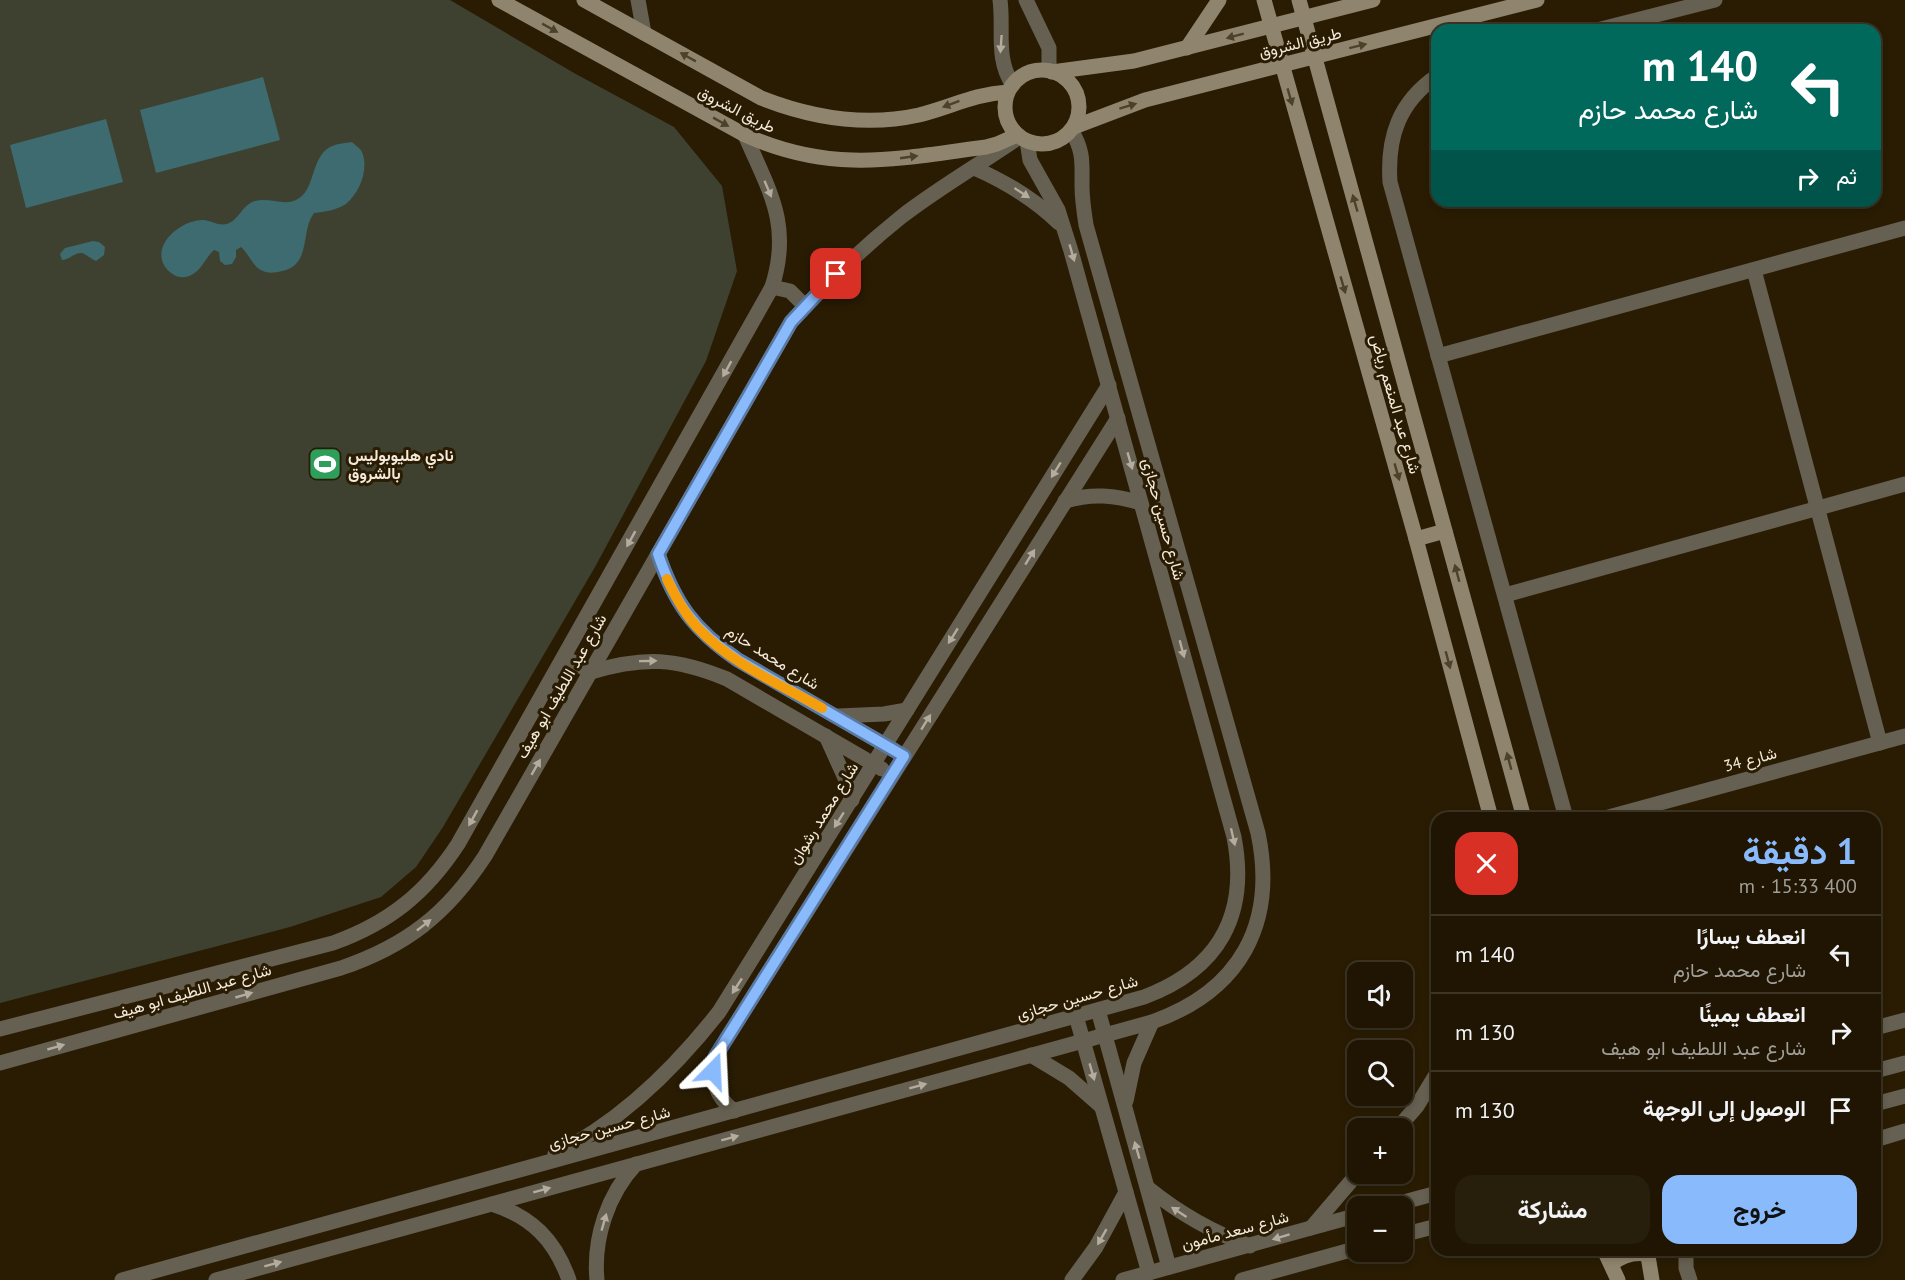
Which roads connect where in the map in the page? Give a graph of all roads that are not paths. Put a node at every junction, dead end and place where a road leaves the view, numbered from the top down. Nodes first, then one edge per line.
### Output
1 (499, 0) edge
2 (584, 0) edge
3 (638, 0) edge
4 (1000, 0) edge
5 (1026, 0) edge
6 (1219, 0) edge
7 (1264, 0) edge
8 (1299, 0) edge
9 (1372, 0) edge
10 (1537, 0) edge
11 (1715, 0) edge
12 (1304, 18) junction
13 (1443, 24) edge
14 (1621, 24) edge
15 (1271, 26) junction
16 (1431, 27) edge
17 (644, 33) junction
18 (1187, 48) junction
19 (1314, 57) junction
20 (1282, 66) junction
21 (1050, 71) junction
22 (1431, 80) edge
23 (1010, 88) junction
24 (1072, 128) junction
25 (745, 135) junction
26 (1021, 138) junction
27 (974, 168) junction
28 (1064, 227) junction
29 (1905, 228) edge
30 (1754, 270) junction
31 (772, 287) junction
32 (805, 306) junction
33 (1438, 356) junction
34 (1108, 385) junction
35 (1136, 401) junction
36 (1116, 412) junction
37 (1905, 484) edge
38 (1065, 501) junction
39 (1142, 503) junction
40 (1818, 508) junction
41 (1446, 531) junction
42 (1416, 539) junction
43 (658, 554) junction
44 (1505, 595) junction
45 (564, 657) junction
46 (591, 672) junction
47 (907, 710) junction
48 (836, 716) junction
49 (826, 736) junction
50 (1905, 736) edge
51 (1880, 743) junction
52 (886, 746) junction
53 (904, 756) junction
54 (874, 764) junction
55 (893, 775) junction
56 (852, 800) junction
57 (1489, 812) edge
58 (1522, 812) edge
59 (1564, 812) edge
60 (1627, 812) edge
61 (1098, 1010) junction
62 (1077, 1016) junction
63 (1905, 1020) edge
64 (1152, 1022) junction
65 (1881, 1026) edge
66 (0, 1029) edge
67 (1105, 1035) junction
68 (1083, 1041) junction
69 (1031, 1055) junction
70 (0, 1063) edge
71 (1905, 1063) edge
72 (1881, 1069) edge
73 (1431, 1083) edge
74 (1905, 1096) edge
75 (1881, 1102) edge
76 (1125, 1107) junction
77 (1102, 1108) junction
78 (734, 1111) junction
79 (1407, 1118) edge
80 (1905, 1131) edge
81 (1881, 1138) edge
82 (637, 1164) junction
83 (524, 1169) junction
84 (469, 1184) junction
85 (1349, 1184) edge
86 (1148, 1188) junction
87 (1126, 1192) junction
88 (1431, 1195) edge
89 (1413, 1200) edge
90 (492, 1204) junction
91 (476, 1208) junction
92 (1347, 1218) edge
93 (1311, 1228) junction
94 (1431, 1228) edge
95 (1413, 1232) edge
96 (1250, 1246) junction
97 (1347, 1251) edge
98 (1607, 1256) edge
99 (1624, 1256) edge
100 (1648, 1256) edge
101 (1686, 1256) edge
102 (1612, 1264) junction
103 (1169, 1267) junction
104 (1149, 1273) junction
105 (122, 1280) edge
106 (216, 1280) edge
107 (569, 1280) edge
108 (597, 1280) edge
109 (1072, 1280) edge
110 (1122, 1280) edge
111 (1242, 1280) edge
112 (1618, 1280) edge
113 (1652, 1280) edge
114 (1690, 1280) edge

1 -> 25 street, طريق الشروق
2 - 17 street, طريق الشروق
3 - 17 street
4 -> 23 street
5 - 21 street
6 - 18 street
7 - 15 street, شارع عبد المنعم رياض
8 - 12 street, شارع عبد المنعم رياض
9 - 12 street, طريق الشروق
13 -> 10 street, طريق الشروق
11 - 14 street
12 - 15 street, طريق الشروق
12 - 19 street, شارع عبد المنعم رياض
15 -> 18 street, طريق الشروق
15 - 20 street, شارع عبد المنعم رياض
19 -> 16 street, طريق الشروق
23 -> 17 street, طريق الشروق
18 - 21 street, طريق الشروق
19 - 20 street, طريق الشروق
41 -> 19 street, شارع عبد المنعم رياض
24 -> 20 street, طريق الشروق
20 -> 42 street, شارع عبد المنعم رياض
21 - 23 street
21 - 24 street
22 - 33 street
23 - 26 street
24 - 26 street
24 - 35 street, شارع حسين حجازى
25 -> 26 street, طريق الشروق
25 -> 31 street, شارع عبد اللطيف ابو هيف
26 - 27 street, شارع عبد اللطيف ابو هيف
26 - 28 street, شارع حسين حجازى
27 -> 28 street
27 - 32 street, شارع عبد اللطيف ابو هيف
28 -> 34 street, شارع حسين حجازى
29 - 30 street
30 - 33 street
30 - 40 street
31 - 32 street
31 -> 45 street, شارع عبد اللطيف ابو هيف
32 - 43 street, شارع عبد اللطيف ابو هيف
33 - 44 street
34 - 36 street, شارع حسين حجازى
34 -> 47 street, شارع محمد رشوان
35 - 36 street
35 - 64 street, شارع حسين حجازى
36 - 38 street
36 -> 39 street, شارع حسين حجازى
37 - 40 street
38 - 39 street
53 -> 38 street
39 -> 61 street, شارع حسين حجازى
40 - 44 street
40 - 51 street
41 - 42 street
58 -> 41 street, شارع عبد المنعم رياض
42 -> 57 street, شارع عبد المنعم رياض
43 - 46 street, شارع عبد اللطيف ابو هيف
43 - 48 street, شارع محمد حازم
44 - 59 street
45 - 46 street
45 -> 66 street, شارع عبد اللطيف ابو هيف
46 -> 49 street
70 -> 46 street, شارع عبد اللطيف ابو هيف
47 - 48 street
47 - 52 street, شارع محمد رشوان
48 - 52 street, شارع محمد حازم
49 - 54 street
49 - 56 street
50 - 51 street, شارع 34
51 - 60 street, شارع 34
52 - 53 street, شارع محمد حازم
52 - 54 street, شارع محمد رشوان
53 - 55 street
54 - 55 street
54 - 56 street, شارع محمد رشوان
55 - 78 street
56 -> 83 street, شارع محمد رشوان
61 - 62 street, شارع حسين حجازى
61 - 67 street
62 - 68 street
62 - 78 street, شارع حسين حجازى
63 - 65 street
64 - 67 street, شارع حسين حجازى
64 - 76 street
67 - 68 street, شارع حسين حجازى
67 - 76 street
68 - 69 street, شارع حسين حجازى
68 -> 77 street
69 - 77 street
82 -> 69 street, شارع حسين حجازى
71 - 72 street
73 - 79 street
74 - 75 street
86 -> 76 street
77 - 87 street
78 - 83 street, شارع حسين حجازى
80 - 81 street
90 -> 82 street, شارع حسين حجازى
108 -> 82 street
83 - 84 street, شارع حسين حجازى
84 - 91 street
84 - 105 street, شارع حسين حجازى
85 - 93 street
96 -> 86 street
86 - 103 street
87 - 104 street
87 -> 109 street
88 - 89 street
90 - 91 street, شارع حسين حجازى
90 - 107 street
106 -> 91 street, شارع حسين حجازى
92 - 93 street, شارع سعد مأمون
93 -> 96 street, شارع سعد مأمون
94 - 95 street
96 - 103 street, شارع سعد مأمون
97 - 111 street
98 - 102 street
99 - 102 street
100 - 113 street
101 - 114 street
102 - 112 street
103 - 104 street, شارع سعد مأمون
104 - 110 street, شارع سعد مأمون

